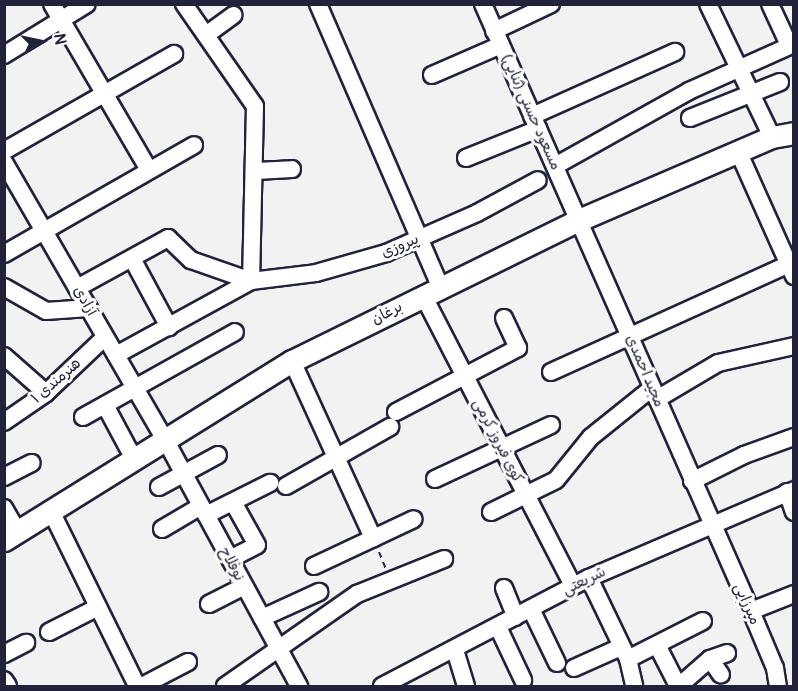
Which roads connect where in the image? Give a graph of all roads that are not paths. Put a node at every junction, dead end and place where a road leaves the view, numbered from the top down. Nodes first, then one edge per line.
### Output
1 (52, 4) edge
2 (87, 4) edge
3 (184, 4) edge
4 (318, 4) edge
5 (483, 4) edge
6 (551, 4) edge
7 (708, 4) edge
8 (770, 4) edge
9 (234, 15) dead end
10 (61, 20) junction
11 (206, 35) junction
12 (498, 38) junction
13 (791, 45) edge
14 (675, 52) dead end
15 (174, 54) dead end
16 (4, 55) edge
17 (738, 67) junction
18 (432, 75) dead end
19 (780, 82) dead end
20 (749, 91) junction
21 (105, 94) junction
22 (690, 118) dead end
23 (535, 122) junction
24 (794, 133) edge
25 (772, 137) junction
26 (194, 145) dead end
27 (738, 151) junction
28 (4, 152) edge
29 (466, 158) dead end
30 (4, 162) edge
31 (555, 166) junction
32 (149, 170) junction
33 (292, 170) dead end
34 (256, 171) junction
35 (538, 180) dead end
36 (579, 220) junction
37 (44, 230) junction
38 (416, 240) junction
39 (4, 254) edge
40 (135, 264) dead end
41 (792, 268) edge
42 (251, 281) junction
43 (4, 287) edge
44 (77, 288) junction
45 (431, 290) junction
46 (89, 308) junction
47 (504, 318) dead end
48 (168, 327) junction
49 (235, 332) dead end
50 (630, 336) junction
51 (105, 337) junction
52 (794, 346) edge
53 (116, 355) junction
54 (4, 356) edge
55 (292, 361) junction
56 (551, 372) dead end
57 (464, 375) junction
58 (136, 389) junction
59 (46, 393) junction
60 (654, 394) junction
61 (105, 405) junction
62 (83, 417) dead end
63 (4, 422) edge
64 (551, 425) dead end
65 (794, 437) edge
66 (166, 441) junction
67 (501, 448) junction
68 (218, 455) dead end
69 (336, 458) junction
70 (134, 459) junction
71 (32, 463) dead end
72 (184, 473) junction
73 (4, 477) edge
74 (435, 479) dead end
75 (692, 481) junction
76 (159, 487) dead end
77 (790, 491) edge
78 (526, 496) junction
79 (233, 502) junction
80 (4, 508) edge
81 (51, 511) junction
82 (204, 511) junction
83 (491, 512) dead end
84 (794, 512) edge
85 (414, 519) dead end
86 (710, 523) junction
87 (162, 529) dead end
88 (11, 536) edge
89 (372, 538) junction
90 (230, 559) junction
91 (444, 559) dead end
92 (314, 566) dead end
93 (589, 578) junction
94 (244, 586) junction
95 (573, 586) junction
96 (504, 588) dead end
97 (319, 592) dead end
98 (794, 594) edge
99 (209, 604) dead end
100 (98, 607) junction
101 (531, 609) junction
102 (751, 611) junction
103 (516, 617) junction
104 (262, 618) junction
105 (703, 621) dead end
106 (498, 627) junction
107 (49, 632) dead end
108 (26, 643) dead end
109 (657, 645) junction
110 (455, 650) junction
111 (280, 652) junction
112 (625, 653) junction
113 (727, 653) dead end
114 (4, 654) edge
115 (710, 659) junction
116 (188, 662) dead end
117 (556, 663) dead end
118 (574, 668) dead end
119 (721, 675) dead end
120 (4, 680) edge
121 (523, 680) dead end
122 (629, 685) edge
123 (679, 686) edge
124 (8, 687) edge
125 (137, 687) edge
126 (142, 687) edge
127 (225, 687) edge
128 (299, 687) edge
129 (381, 687) edge
130 (466, 687) edge
131 (778, 687) edge

1 - 10 street
2 - 10 street
3 - 11 street
4 - 38 street, کوی فیروز کرمی
5 - 12 street, مسعود حسنی (ثنایی)
6 - 12 street
7 - 17 street
8 - 13 street
9 - 11 street
10 - 16 street
10 - 21 street
11 - 34 street
12 - 18 street
12 - 23 street, مسعود حسنی (ثنایی)
13 - 17 street
14 - 23 street
15 - 21 street
17 - 20 street
17 - 31 street
19 - 20 street
20 - 22 street
20 - 25 street
21 - 28 street
21 - 32 street
23 - 29 street
23 - 31 street, مسعود حسنی (ثنایی)
24 - 25 main road, برغان
25 - 27 main road, برغان
26 - 32 street
27 - 36 main road, برغان
27 - 41 street
30 - 37 street, آزادی
31 - 36 street, مسعود حسنی (ثنایی)
32 - 37 street
33 - 34 street
34 - 42 street
35 - 38 street, پیروزی
36 - 45 main road, برغان
36 - 50 street, مجید احمدی
37 - 39 street
37 - 44 street, آزادی
38 - 42 street, پیروزی
38 - 45 street, کوی فیروز کرمی
40 - 48 street
41 - 50 street
42 - 44 street
42 - 48 street
43 - 46 street
44 - 46 street, آزادی
45 - 55 main road, برغان
45 - 57 street, کوی فیروز کرمی
46 - 51 street, آزادی
47 - 57 street
48 - 53 street
49 - 58 street
50 - 56 street
50 - 60 street, مجید احمدی
51 - 53 street, آزادی
51 - 59 street, هنرمندی ۱
52 - 60 street
53 - 58 street, آزادی
54 - 59 street
55 - 66 main road, برغان
55 - 69 street
57 - 67 street, کوی فیروز کرمی
57 - 69 street
58 - 61 street
58 - 66 street, آزادی
59 - 63 street, هنرمندی ۱
60 - 75 street, مجید احمدی
60 - 78 street
61 - 62 street
61 - 70 street
64 - 67 street
65 - 75 street
66 - 70 main road, برغان
66 - 72 street, نوفلاح
67 - 74 street
67 - 78 street, کوی فیروز کرمی
68 - 72 street
69 - 79 street
69 - 89 street
70 - 81 main road, برغان
71 - 73 street
72 - 76 street
72 - 82 street, نوفلاح
75 - 86 street, مجید احمدی
77 - 84 street
77 - 86 street, شریعتی
78 - 83 street
78 - 95 street, کوی فیروز کرمی
79 - 82 street
79 - 90 street
80 - 88 street
81 - 88 main road, برغان
81 - 100 street
82 - 87 street
82 - 90 street, نوفلاح
85 - 89 street
86 - 93 street, شریعتی
86 - 102 street, میرزایی
89 - 92 street
90 - 94 street, نوفلاح
91 - 111 street
93 - 95 street, شریعتی
93 - 112 street
94 - 99 street
94 - 104 street, نوفلاح
95 - 101 street, شریعتی
96 - 103 street
97 - 104 street
98 - 102 street
100 - 107 street
100 - 125 street
101 - 103 street, شریعتی
101 - 117 street
102 - 131 street, میرزایی
103 - 106 street, شریعتی
104 - 111 street, نوفلاح
105 - 109 street
106 - 110 street, شریعتی
106 - 121 street
108 - 114 street
109 - 112 street
109 - 123 street
110 - 129 street, شریعتی
110 - 130 street
111 - 127 street
111 - 128 street, نوفلاح
112 - 118 street
112 - 122 street
113 - 115 street
115 - 119 street
115 - 123 street
116 - 126 street
120 - 124 street

